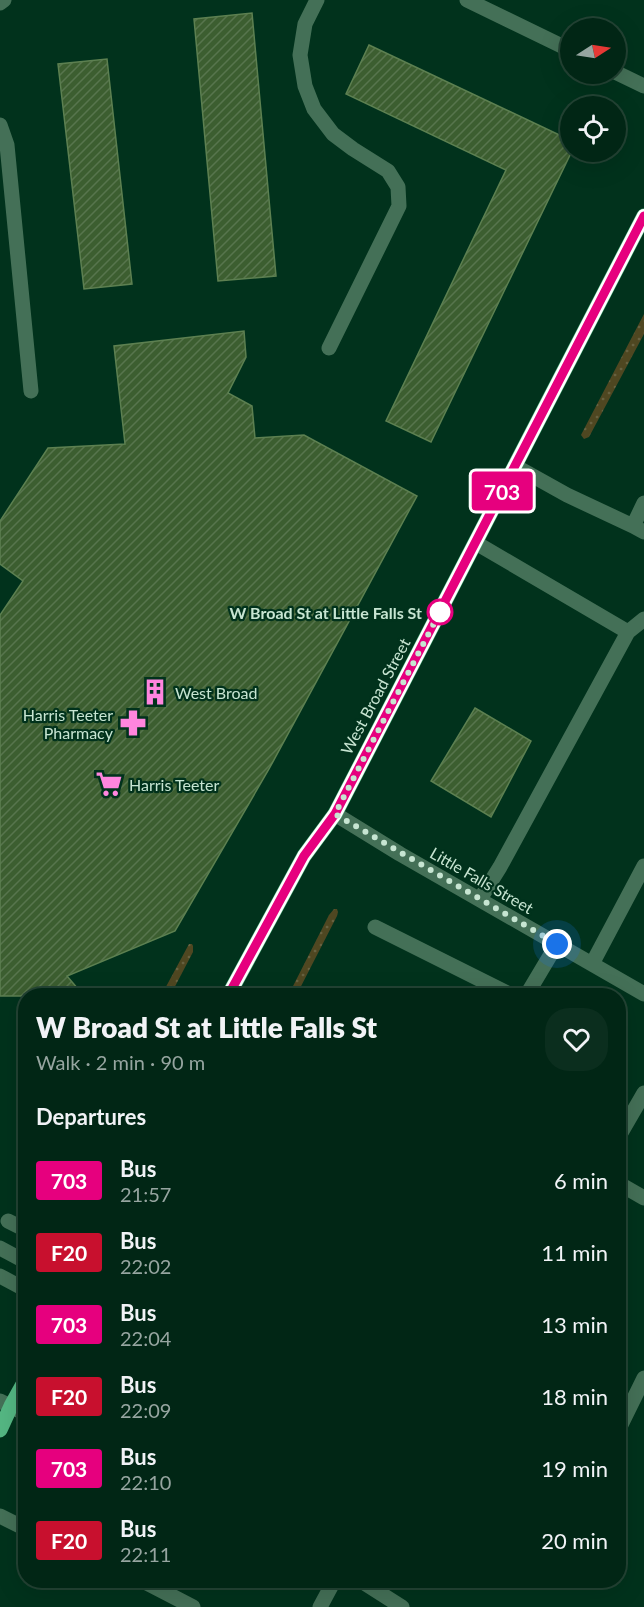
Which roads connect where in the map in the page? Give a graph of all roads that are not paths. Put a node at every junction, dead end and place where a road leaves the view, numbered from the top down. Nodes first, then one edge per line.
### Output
1 (4, 0) edge
2 (316, 0) edge
3 (467, 0) edge
4 (0, 3) edge
5 (560, 45) edge
6 (626, 77) edge
7 (644, 86) edge
8 (0, 125) edge
9 (644, 216) edge
10 (329, 348) dead end
11 (31, 391) dead end
12 (515, 466) junction
13 (644, 504) edge
14 (639, 529) edge
15 (476, 543) junction
16 (644, 619) edge
17 (628, 632) junction
18 (335, 814) junction
19 (644, 866) edge
20 (480, 899) junction
21 (375, 927) dead end
22 (557, 944) junction
23 (592, 964) junction
24 (232, 988) edge
25 (497, 988) edge
26 (531, 988) edge
27 (644, 994) edge
28 (644, 1093) edge
29 (626, 1124) edge
30 (626, 1188) edge
31 (644, 1198) edge
32 (8, 1221) dead end
33 (18, 1226) edge
34 (0, 1248) edge
35 (18, 1258) edge
36 (0, 1276) edge
37 (18, 1286) edge
38 (644, 1378) edge
39 (18, 1389) edge
40 (5, 1403) edge
41 (626, 1415) edge
42 (0, 1430) edge
43 (0, 1516) edge
44 (18, 1525) edge
45 (156, 1588) edge
46 (330, 1588) edge
47 (373, 1588) edge
48 (193, 1607) edge
49 (320, 1607) edge
50 (402, 1607) edge

1 - 4 street
2 - 10 street
3 - 5 street
6 - 7 street
8 - 11 street
9 - 12 main road, West Broad Street
12 - 14 street
12 - 15 main road, West Broad Street
13 - 14 street
15 - 17 street
15 - 18 main road, West Broad Street
16 - 17 street
17 - 20 street
18 - 20 street, Little Falls Street
18 - 24 main road, West Broad Street
19 - 23 street
20 - 22 street, Little Falls Street
21 - 25 street
22 - 23 street, Little Falls Street
22 - 26 street
23 - 27 street, Little Falls Street
28 - 29 street
30 - 31 street
32 - 33 street
34 - 35 street
36 - 37 street
38 - 41 street
39 - 40 main road
40 - 42 main road
43 - 44 street
45 - 48 street
46 - 49 street
47 - 50 street

